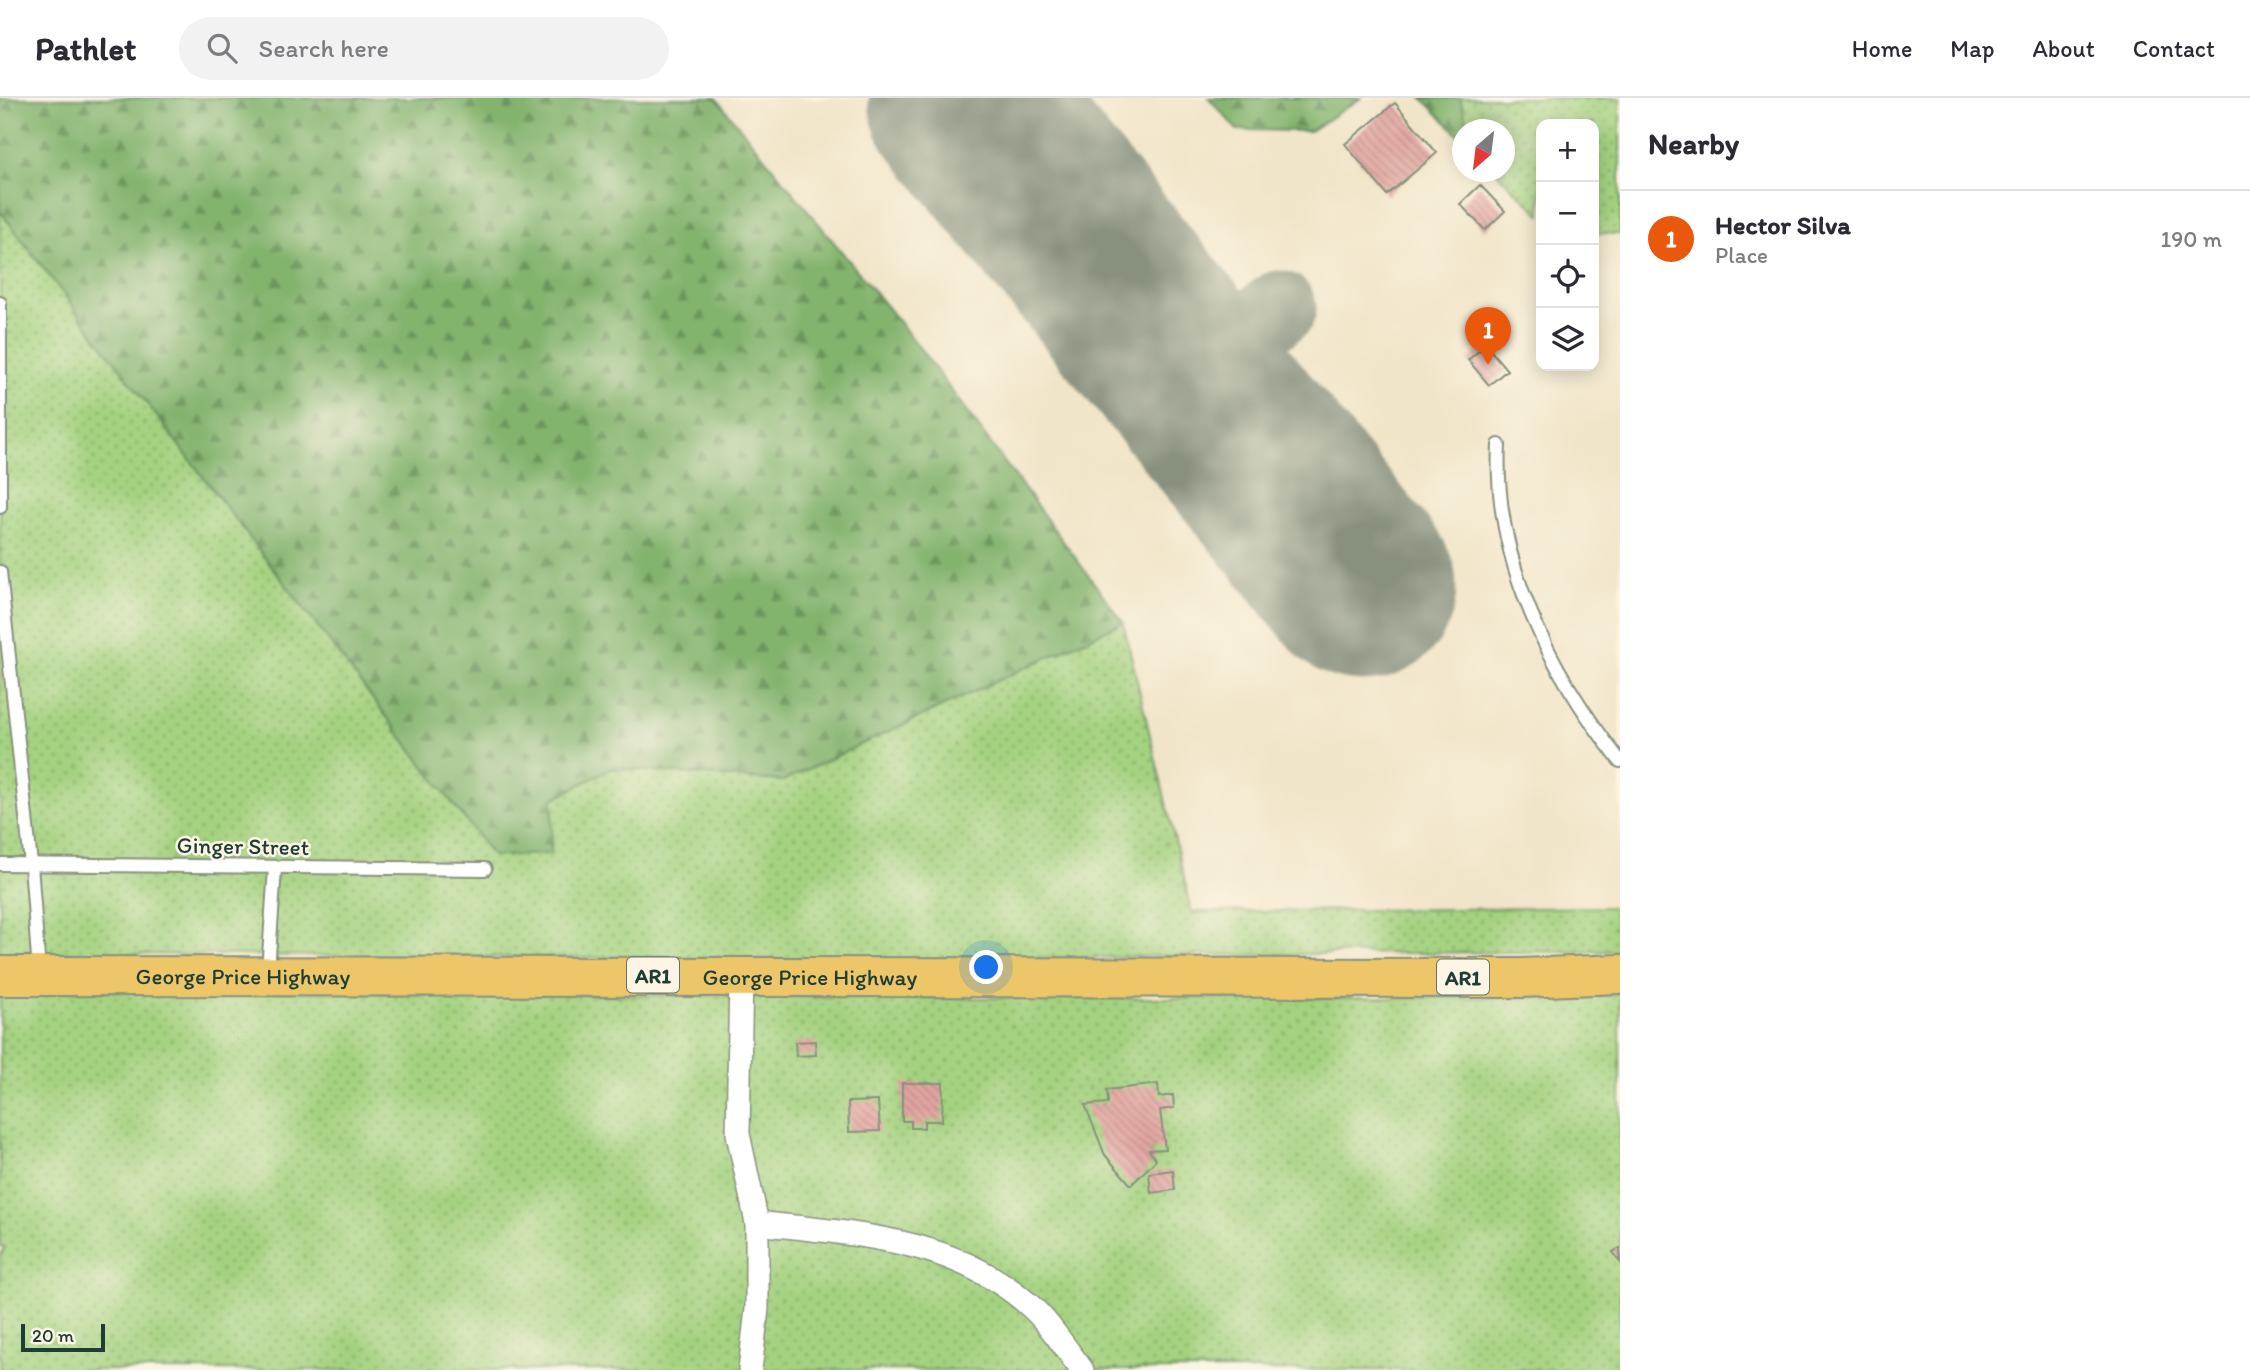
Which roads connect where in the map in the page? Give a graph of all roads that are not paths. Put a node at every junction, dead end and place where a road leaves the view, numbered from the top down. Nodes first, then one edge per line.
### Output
1 (1, 303) edge
2 (1499, 446) dead end
3 (0, 507) edge
4 (0, 572) edge
5 (1620, 761) edge
6 (0, 864) edge
7 (31, 864) junction
8 (275, 868) junction
9 (485, 869) dead end
10 (741, 974) junction
11 (1620, 974) edge
12 (268, 975) junction
13 (0, 976) edge
14 (39, 976) junction
15 (757, 1223) junction
16 (750, 1370) edge
17 (1082, 1370) edge

1 - 3 lane
2 - 5 lane
4 - 7 lane
6 - 7 lane, Ginger Street
7 - 8 lane, Ginger Street
7 - 14 lane
8 - 9 lane, Ginger Street
8 - 12 lane
10 - 11 highway, George Price Highway / AR1
10 - 12 highway, George Price Highway / AR1
10 - 15 street
12 - 14 highway, George Price Highway / AR1
13 - 14 highway, George Price Highway / AR1
15 - 16 street
15 - 17 street

